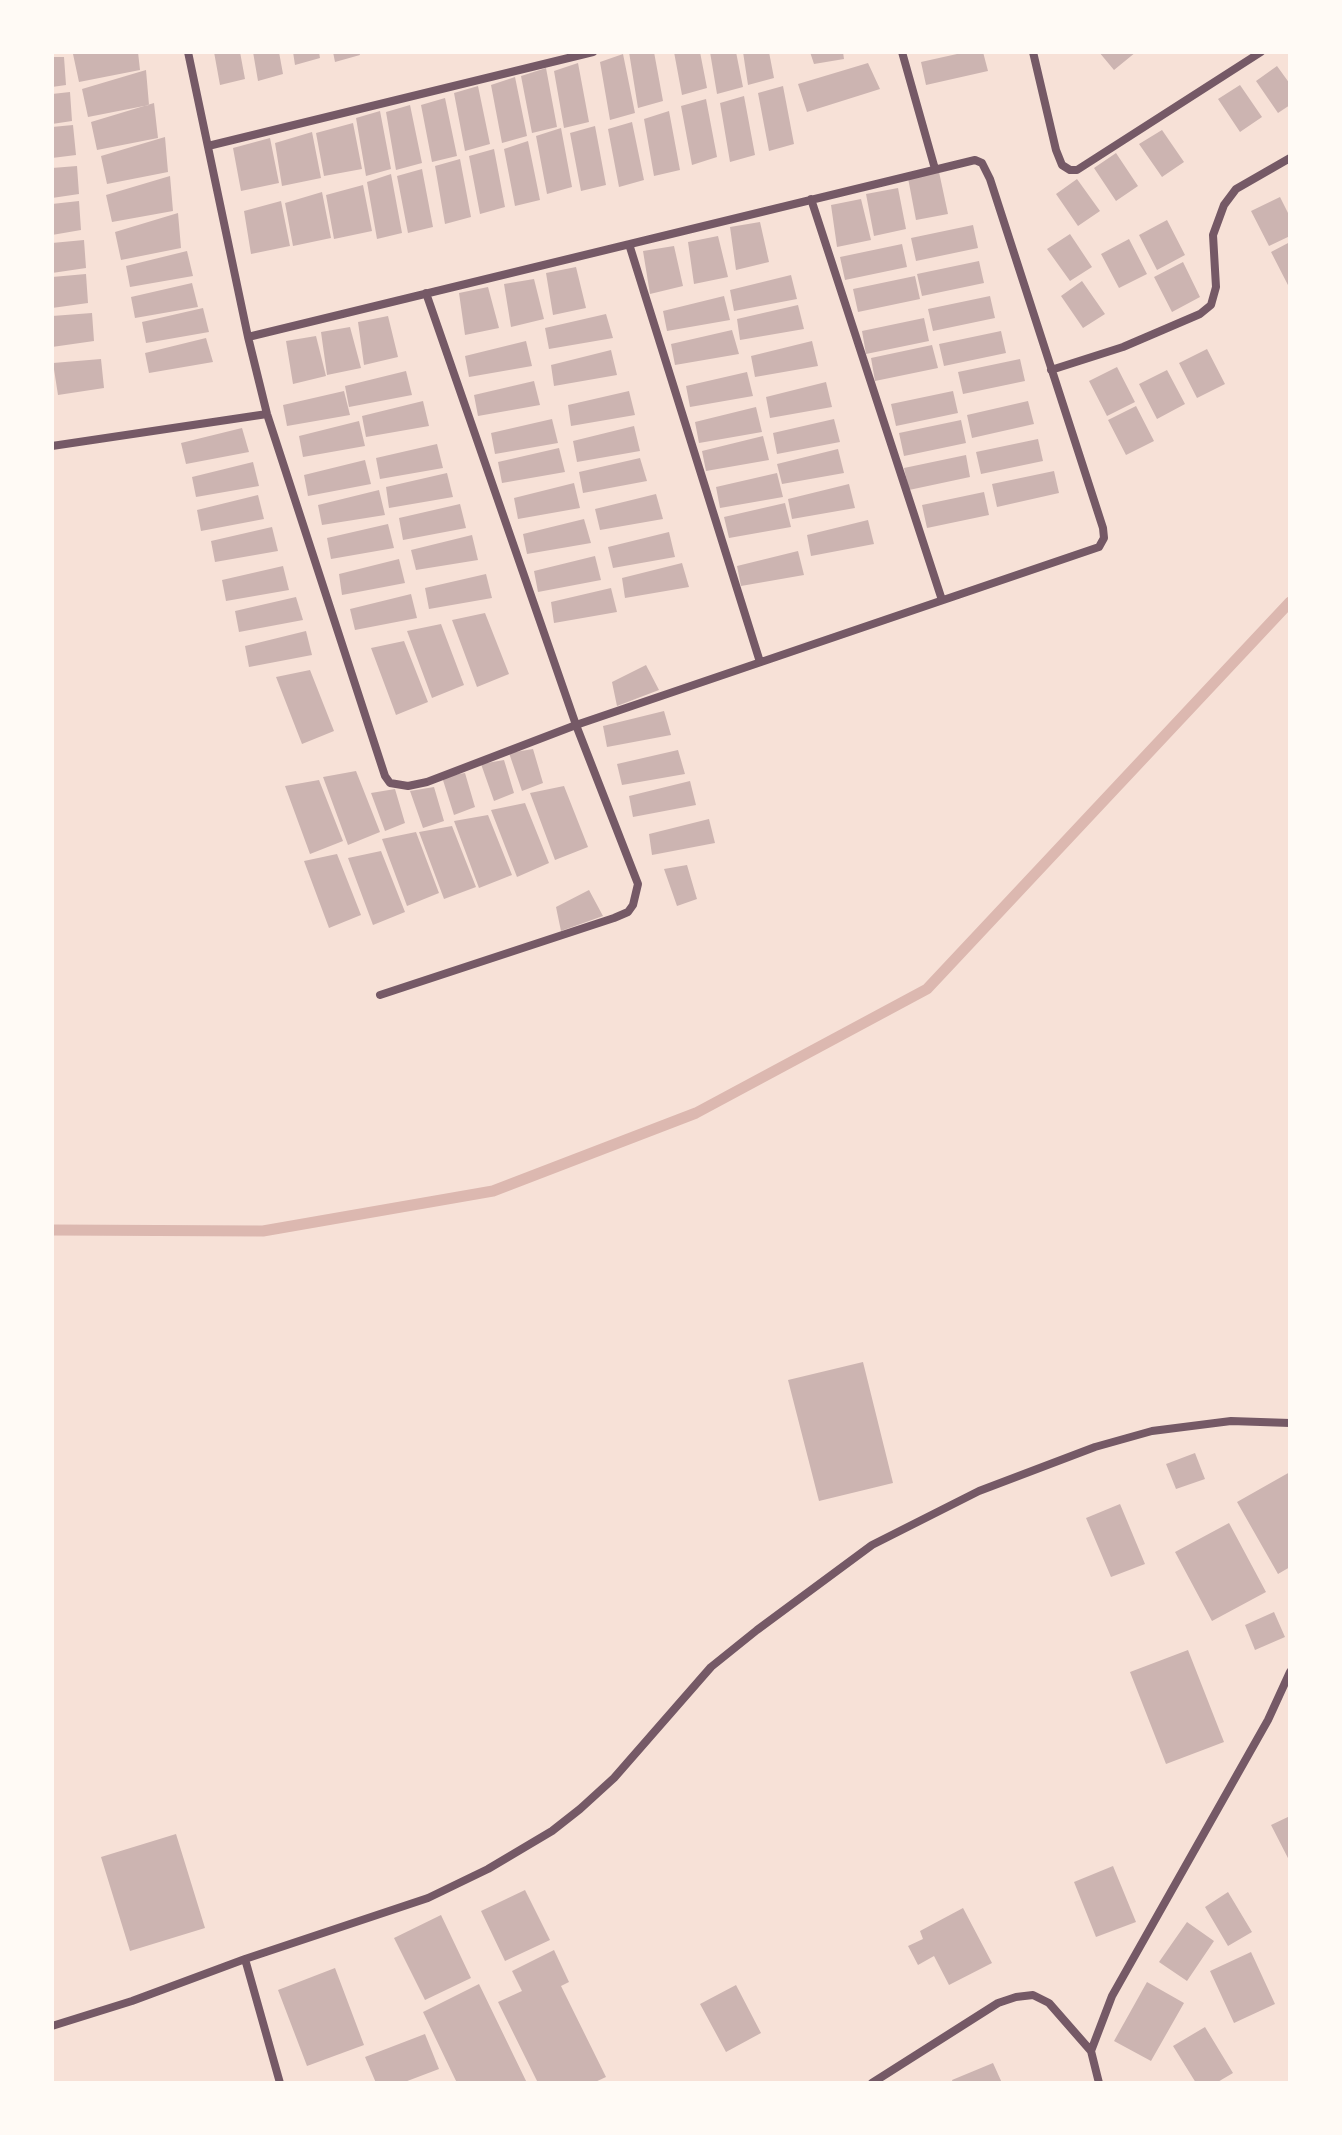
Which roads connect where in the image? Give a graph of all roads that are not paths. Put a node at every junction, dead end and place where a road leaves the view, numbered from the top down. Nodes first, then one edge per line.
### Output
1 (188, 52) edge
2 (593, 52) edge
3 (902, 52) edge
4 (1033, 52) edge
5 (1261, 52) edge
6 (208, 146) junction
7 (1290, 158) edge
8 (935, 169) junction
9 (811, 199) junction
10 (629, 244) junction
11 (426, 293) junction
12 (248, 337) junction
13 (1051, 370) junction
14 (267, 414) junction
15 (52, 446) edge
16 (942, 600) junction
17 (760, 662) junction
18 (576, 725) junction
19 (380, 995) dead end
20 (1290, 1423) edge
21 (1290, 1672) edge
22 (245, 1959) junction
23 (52, 2026) edge
24 (1091, 2051) junction
25 (280, 2083) edge
26 (872, 2083) edge
27 (1099, 2083) edge

1 - 6 street
2 - 6 street
3 - 8 street
4 - 5 street
6 - 12 street
7 - 13 street
8 - 9 street
8 - 13 street
9 - 10 street
9 - 16 street
10 - 11 street
10 - 17 street
11 - 12 street
11 - 18 street
12 - 14 street
13 - 16 street
14 - 15 street
14 - 18 street
16 - 17 street
17 - 18 street
18 - 19 street
20 - 22 street
21 - 24 street
22 - 23 street
22 - 25 street
24 - 26 street
24 - 27 street

